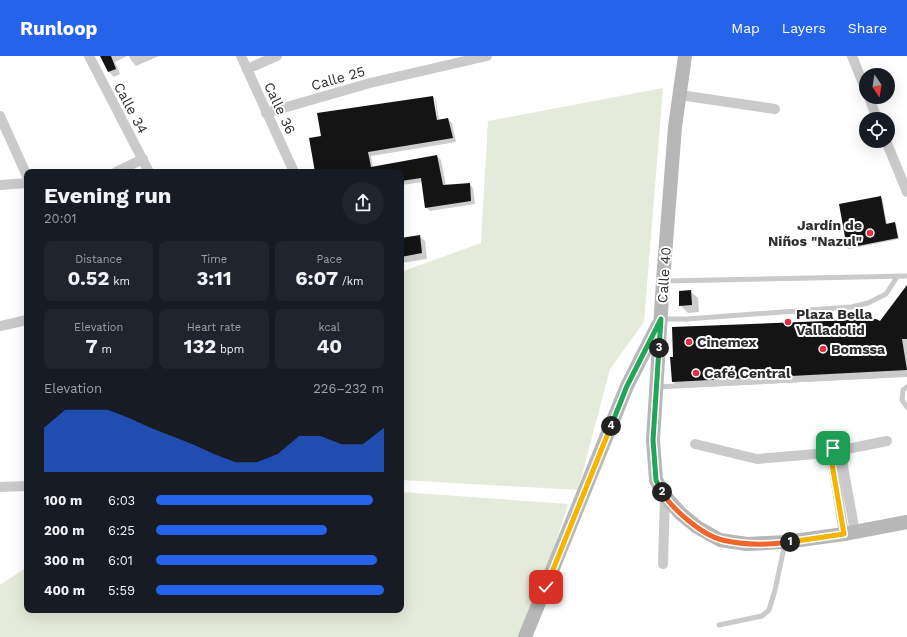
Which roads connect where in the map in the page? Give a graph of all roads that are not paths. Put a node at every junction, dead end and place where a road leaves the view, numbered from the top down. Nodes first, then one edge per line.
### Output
1 (89, 56) edge
2 (241, 56) edge
3 (277, 56) edge
4 (487, 56) edge
5 (685, 56) edge
6 (852, 56) edge
7 (247, 69) junction
8 (859, 74) edge
9 (680, 95) junction
10 (775, 108) dead end
11 (266, 113) junction
12 (0, 116) edge
13 (889, 148) edge
14 (142, 159) junction
15 (24, 169) edge
16 (122, 169) edge
17 (148, 169) edge
18 (293, 169) edge
19 (24, 183) edge
20 (0, 185) edge
21 (907, 192) edge
22 (907, 276) edge
23 (897, 277) junction
24 (663, 281) junction
25 (661, 319) junction
26 (24, 321) edge
27 (0, 326) edge
28 (907, 374) edge
29 (656, 387) junction
30 (907, 388) edge
31 (907, 407) edge
32 (887, 441) dead end
33 (695, 444) dead end
34 (842, 450) junction
35 (828, 453) junction
36 (837, 462) junction
37 (24, 486) edge
38 (0, 488) edge
39 (665, 496) junction
40 (907, 522) edge
41 (849, 533) junction
42 (786, 542) junction
43 (663, 564) dead end
44 (718, 625) dead end
45 (525, 637) edge

1 - 14 street, Calle 34
2 - 7 street, Calle 36
3 - 7 street
4 - 11 street, Calle 25
5 - 9 main road, Calle 40
6 - 8 street
7 - 11 street, Calle 36
9 - 10 street
9 - 24 main road, Calle 40
11 - 18 street, Calle 36
12 - 15 street
13 - 21 street
14 - 16 street
14 - 17 street, Calle 34
19 - 20 street
22 - 23 lane
23 - 24 lane
23 - 25 lane
24 - 25 main road, Calle 40
25 - 29 main road, Calle 40
25 - 45 main road
26 - 27 street
28 - 29 lane
29 - 39 main road, Calle 40
30 - 31 lane
32 - 34 street
33 - 35 street
34 - 35 street
34 - 36 street
35 - 36 street
36 - 41 street
37 - 38 street
39 - 42 main road, Calle 40
39 - 43 street
40 - 41 main road, Calle 40
41 - 42 main road, Calle 40
42 - 44 lane

